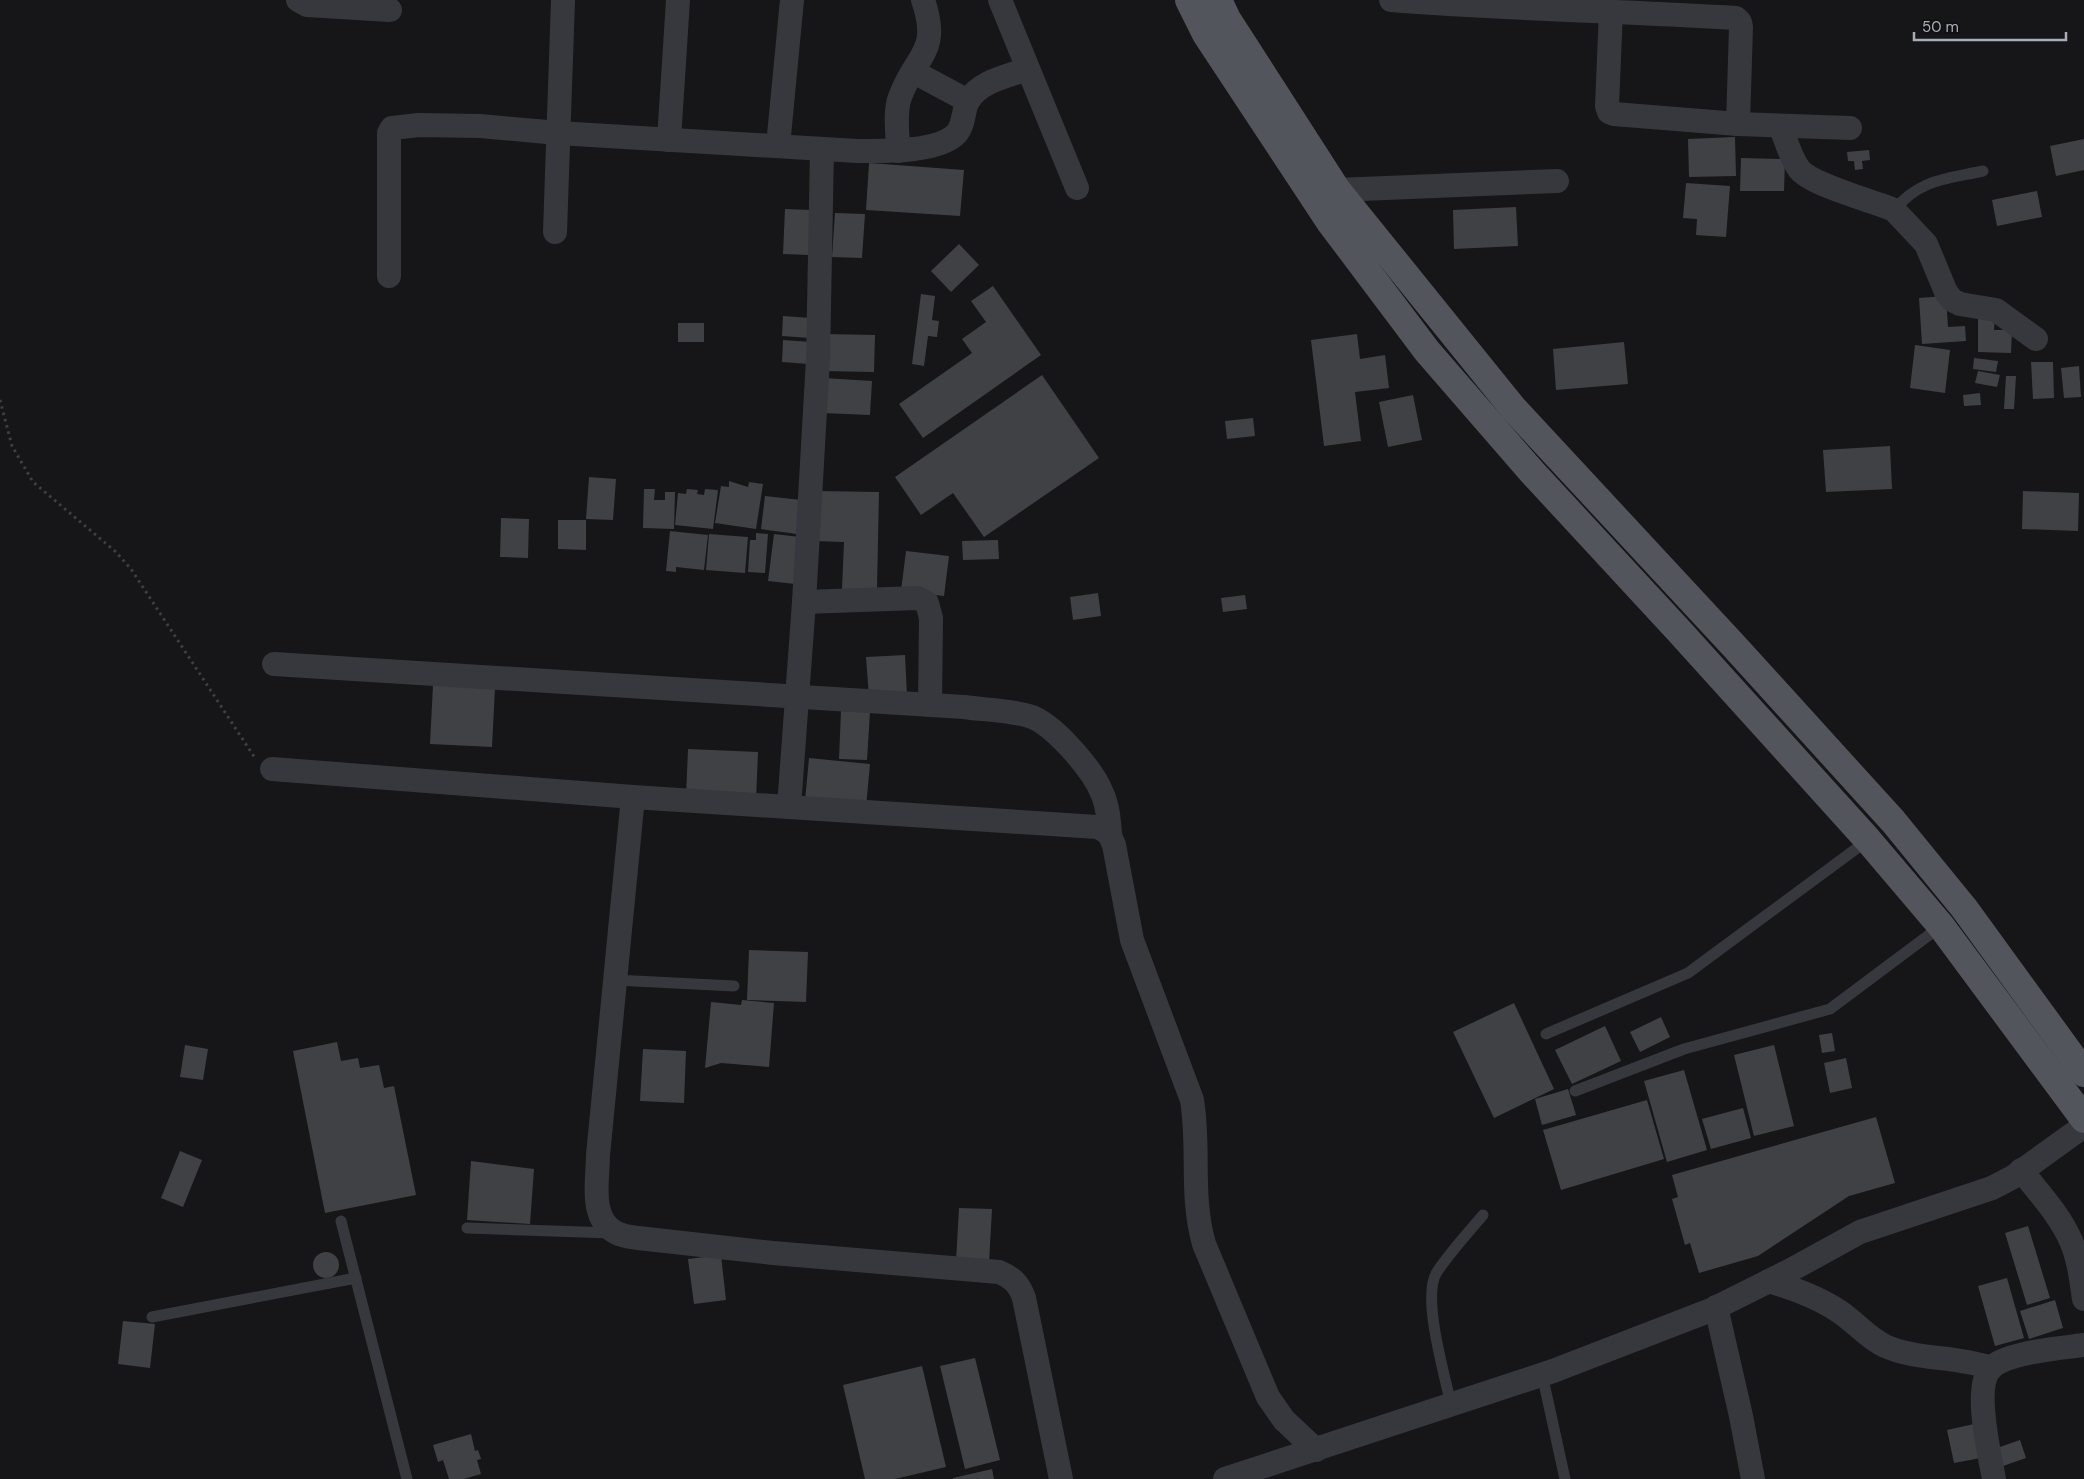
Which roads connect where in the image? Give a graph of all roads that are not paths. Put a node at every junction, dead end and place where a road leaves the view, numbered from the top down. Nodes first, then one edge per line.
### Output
1 (298, 0) edge
2 (563, 0) edge
3 (678, 0) edge
4 (792, 0) edge
5 (923, 0) edge
6 (1000, 0) edge
7 (1189, 0) edge
8 (1218, 0) edge
9 (1391, 0) edge
10 (390, 10) dead end
11 (1611, 10) junction
12 (1028, 69) junction
13 (914, 72) junction
14 (968, 101) junction
15 (1738, 124) junction
16 (1780, 126) junction
17 (1850, 128) dead end
18 (558, 133) junction
19 (669, 140) junction
20 (778, 146) junction
21 (822, 149) junction
22 (898, 151) junction
23 (1984, 172) dead end
24 (1557, 181) dead end
25 (1077, 188) dead end
26 (1337, 190) junction
27 (1894, 210) junction
28 (555, 232) dead end
29 (389, 276) dead end
30 (2036, 339) dead end
31 (804, 602) junction
32 (274, 664) dead end
33 (796, 696) junction
34 (930, 705) junction
35 (1792, 710) junction
36 (1769, 731) junction
37 (272, 769) road end
38 (633, 797) junction
39 (789, 807) junction
40 (1110, 834) junction
41 (1868, 840) junction
42 (1940, 926) junction
43 (615, 980) junction
44 (734, 986) dead end
45 (1546, 1034) dead end
46 (2084, 1073) edge
47 (1575, 1091) dead end
48 (2084, 1119) edge
49 (2084, 1126) edge
50 (2021, 1170) junction
51 (1484, 1215) dead end
52 (341, 1221) dead end
53 (467, 1228) dead end
54 (616, 1233) junction
55 (356, 1278) junction
56 (1770, 1281) junction
57 (2084, 1298) edge
58 (1716, 1307) junction
59 (152, 1317) dead end
60 (2084, 1345) edge
61 (1991, 1368) junction
62 (1542, 1374) junction
63 (1451, 1404) junction
64 (1316, 1450) junction
65 (407, 1479) edge
66 (1060, 1479) edge
67 (1225, 1479) edge
68 (1566, 1479) edge
69 (1752, 1479) edge
70 (1994, 1479) edge

1 - 10 street
2 - 18 street
3 - 19 street
4 - 20 street
5 - 13 street
6 - 12 street
7 - 36 main road
8 - 26 main road
9 - 11 street
11 - 15 street
11 - 15 street
12 - 14 street
12 - 25 street
13 - 14 street
13 - 22 street
14 - 22 street
15 - 16 street
16 - 17 street
16 - 27 street
18 - 19 street
18 - 28 street
18 - 29 street
19 - 20 street
20 - 21 street
21 - 22 street
21 - 31 street
23 - 27 lane
24 - 26 street
26 - 35 main road
27 - 30 street
31 - 33 street
31 - 34 street
32 - 33 street
33 - 34 street
33 - 39 street
34 - 40 street
35 - 36 main road
35 - 46 main road
36 - 41 main road
37 - 38 street
38 - 39 street
38 - 43 street
39 - 40 street
40 - 64 street
41 - 42 main road
41 - 45 lane
42 - 47 lane
42 - 48 main road
43 - 44 lane
43 - 54 street
49 - 50 street
50 - 56 street
50 - 57 street
51 - 63 lane
52 - 55 lane
53 - 54 lane
54 - 66 street
55 - 59 lane
55 - 65 lane
56 - 58 street
56 - 61 street
58 - 62 street
58 - 69 street
60 - 61 street
61 - 70 street
62 - 63 street
62 - 68 lane
63 - 64 street
64 - 67 street

